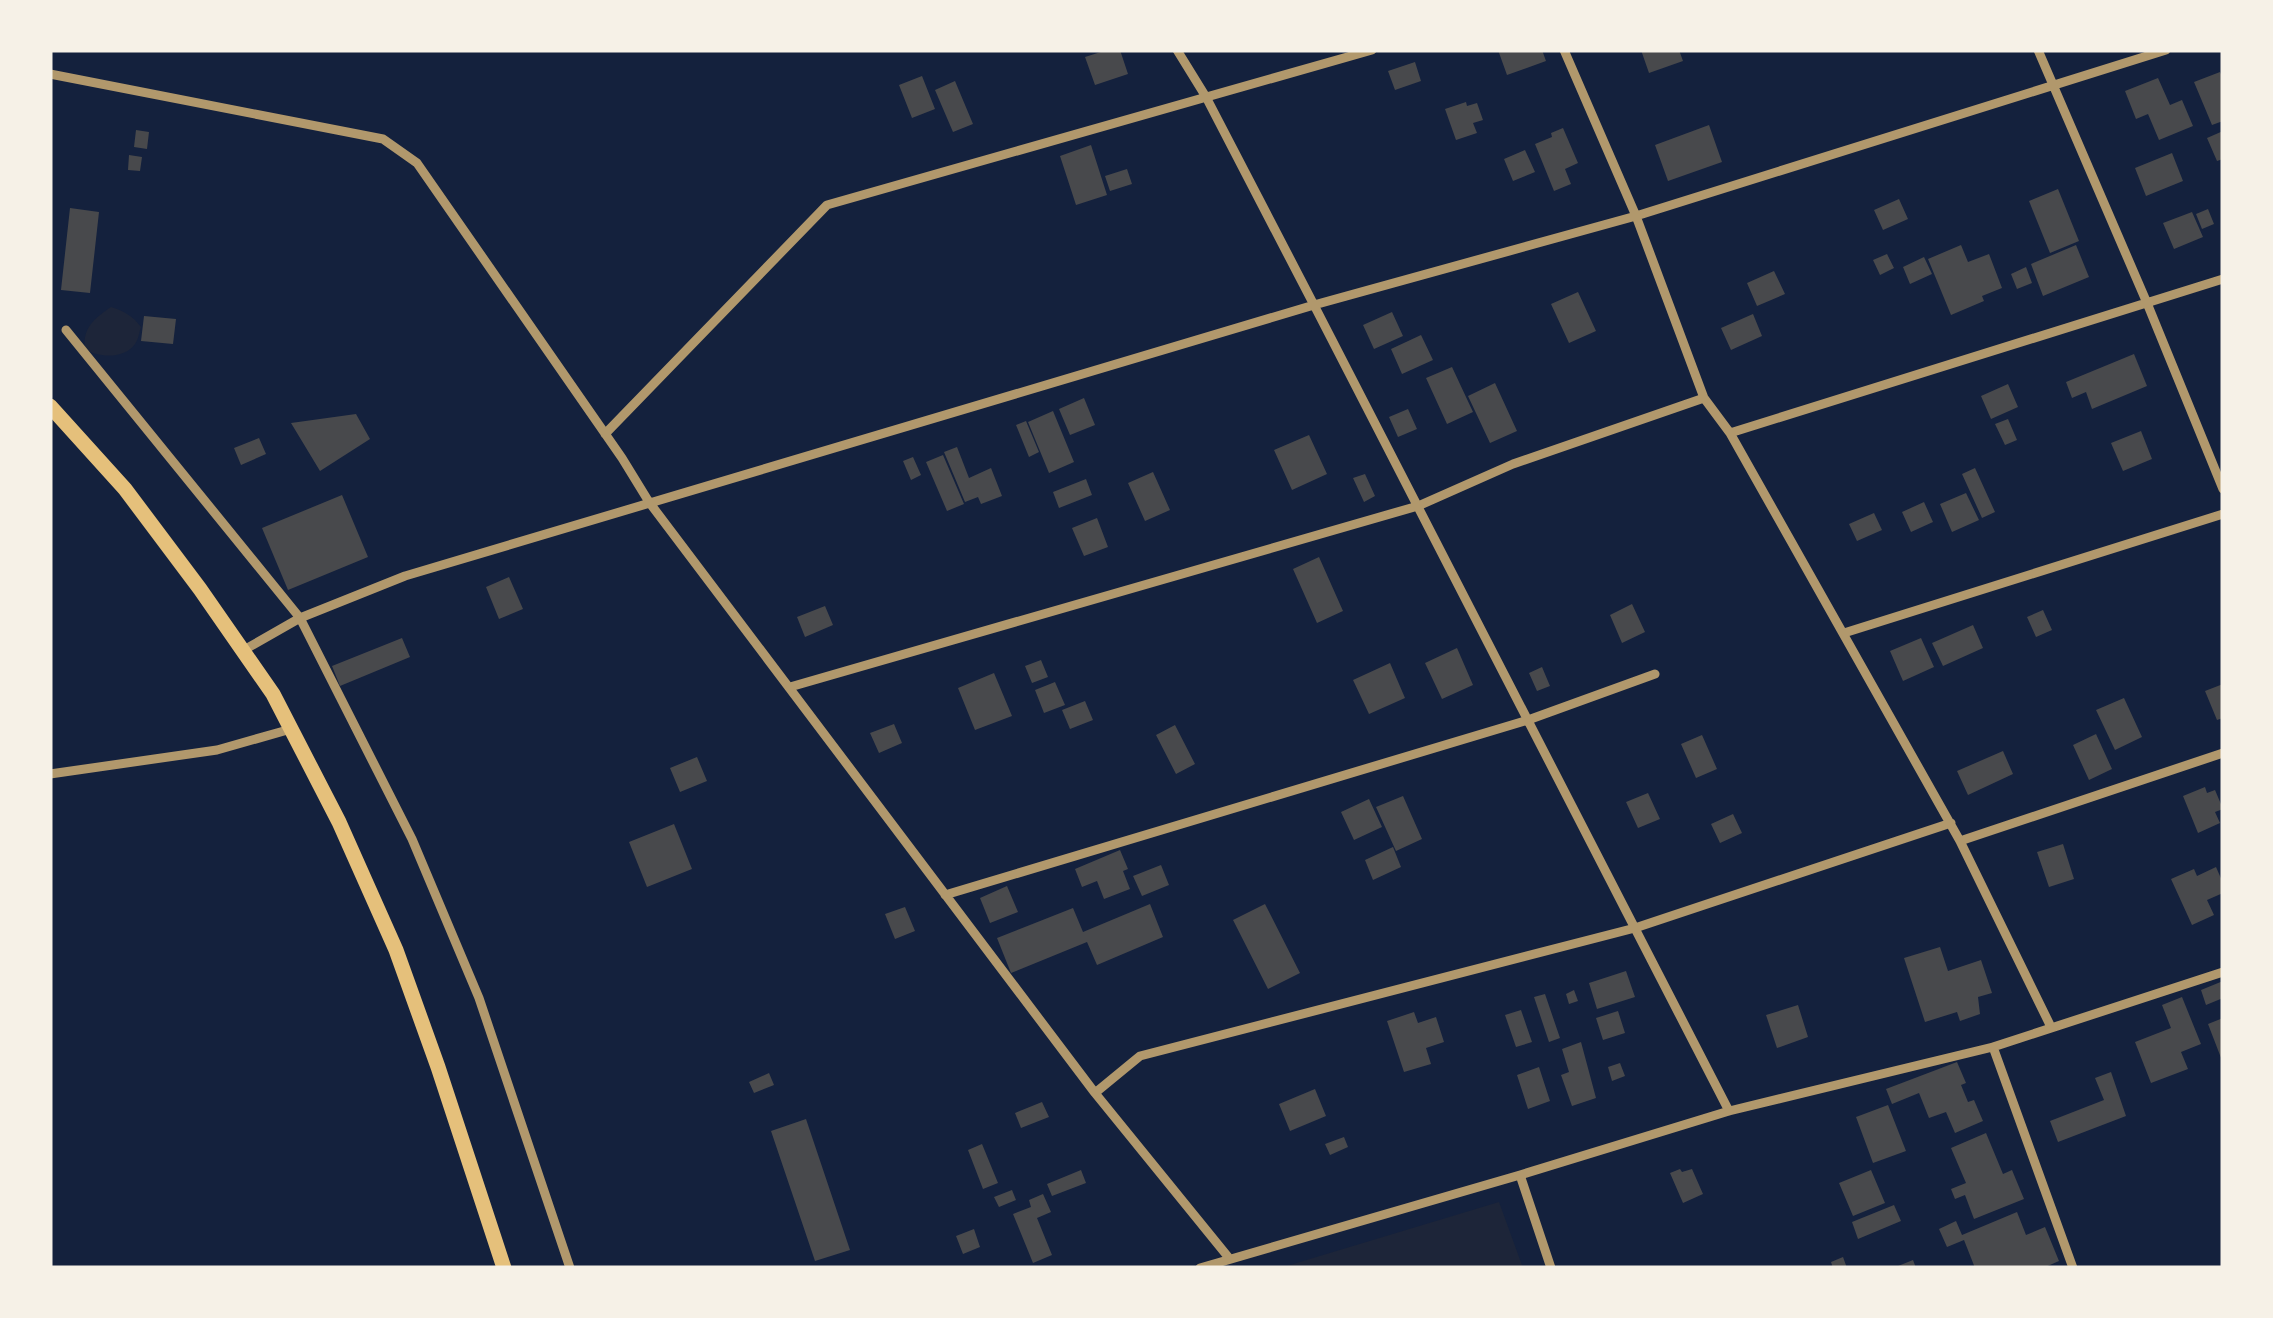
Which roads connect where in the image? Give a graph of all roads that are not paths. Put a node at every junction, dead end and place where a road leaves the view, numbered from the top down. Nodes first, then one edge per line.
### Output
1 (1178, 50) edge
2 (1372, 50) edge
3 (1564, 50) edge
4 (2038, 50) edge
5 (2166, 50) edge
6 (50, 74) edge
7 (2053, 85) junction
8 (1206, 97) junction
9 (1636, 216) junction
10 (2223, 279) edge
11 (2147, 302) junction
12 (1314, 305) junction
13 (66, 330) dead end
14 (1704, 398) junction
15 (50, 406) edge
16 (1730, 433) junction
17 (604, 434) junction
18 (2223, 489) edge
19 (650, 502) junction
20 (1418, 506) junction
21 (2223, 514) edge
22 (300, 618) junction
23 (1844, 633) junction
24 (244, 650) junction
25 (1655, 674) dead end
26 (790, 688) junction
27 (1528, 720) junction
28 (291, 729) junction
29 (2223, 753) edge
30 (50, 774) edge
31 (1951, 823) junction
32 (1960, 841) junction
33 (945, 895) junction
34 (1634, 928) junction
35 (2223, 972) edge
36 (2050, 1027) junction
37 (1993, 1047) junction
38 (1095, 1093) junction
39 (1729, 1111) junction
40 (1520, 1175) junction
41 (1230, 1258) junction
42 (504, 1268) edge
43 (570, 1268) edge
44 (1200, 1268) edge
45 (1550, 1268) edge
46 (2073, 1268) edge

1 - 8 street
2 - 8 street
3 - 9 street
4 - 7 street
5 - 7 street
6 - 17 street
7 - 9 street
7 - 11 street
8 - 12 street
8 - 17 street
9 - 12 street
9 - 14 street
10 - 11 street
11 - 16 street
11 - 18 street
12 - 19 street
12 - 20 street
13 - 22 street
14 - 16 street
14 - 20 street
15 - 24 highway
16 - 23 street
17 - 19 street
19 - 22 street
19 - 26 street
20 - 26 street
20 - 27 street
21 - 23 street
22 - 24 street
22 - 43 street
23 - 31 street
24 - 28 highway
25 - 27 street
26 - 33 street
27 - 33 street
27 - 34 street
28 - 30 street
28 - 42 highway
29 - 32 street
31 - 32 street
31 - 34 street
32 - 36 street
33 - 38 street
34 - 38 street
34 - 39 street
35 - 36 street
36 - 37 street
37 - 39 street
37 - 46 street
38 - 41 street
39 - 40 street
40 - 41 street
40 - 45 street
41 - 44 street

